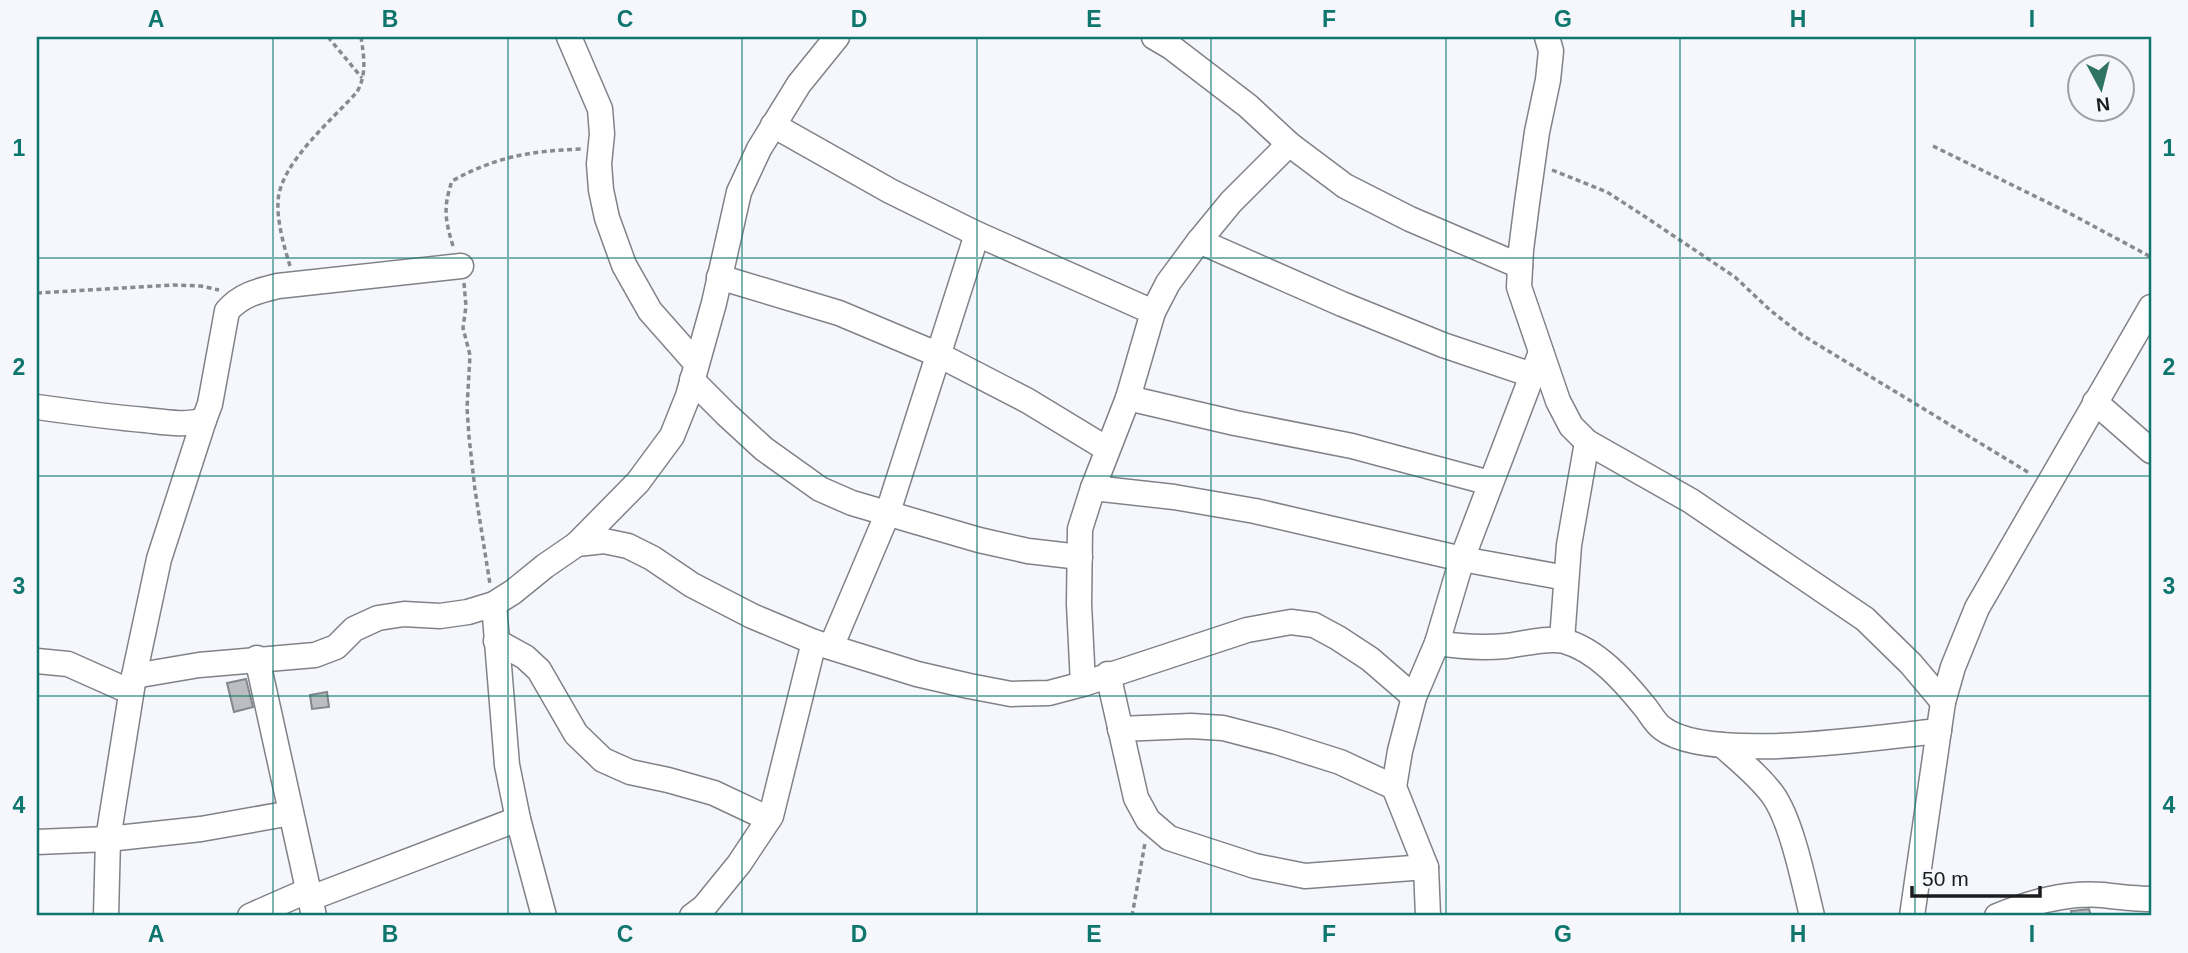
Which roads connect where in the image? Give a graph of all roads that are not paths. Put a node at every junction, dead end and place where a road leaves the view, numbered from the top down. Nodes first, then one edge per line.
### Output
1 (569, 37) edge
2 (837, 37) edge
3 (1154, 37) edge
4 (1552, 41) edge
5 (773, 125) junction
6 (1289, 144) junction
7 (977, 234) junction
8 (1199, 241) junction
9 (461, 266) road end
10 (1520, 266) junction
11 (719, 277) junction
12 (1153, 312) junction
13 (2150, 312) edge
14 (939, 355) junction
15 (1536, 364) junction
16 (694, 371) junction
17 (1128, 398) junction
18 (2095, 402) junction
19 (37, 407) edge
20 (204, 420) junction
21 (1587, 442) junction
22 (1107, 449) junction
23 (2151, 451) edge
24 (1490, 484) junction
25 (1093, 488) junction
26 (887, 515) junction
27 (577, 544) junction
28 (1080, 557) junction
29 (1462, 559) junction
30 (1566, 578) junction
31 (494, 604) junction
32 (1562, 640) junction
33 (496, 641) junction
34 (1437, 643) junction
35 (822, 645) junction
36 (257, 658) junction
37 (37, 661) edge
38 (1108, 674) junction
39 (132, 684) junction
40 (1083, 684) junction
41 (1414, 697) junction
42 (1943, 702) junction
43 (1121, 729) junction
44 (1939, 731) junction
45 (1721, 745) junction
46 (1394, 787) junction
47 (291, 813) junction
48 (518, 819) junction
49 (769, 819) junction
50 (107, 839) junction
51 (37, 842) edge
52 (1426, 866) junction
53 (2151, 900) edge
54 (311, 901) edge
55 (106, 916) edge
56 (250, 916) edge
57 (544, 916) edge
58 (692, 916) edge
59 (1428, 916) edge
60 (1812, 916) edge
61 (1912, 916) edge
62 (1997, 916) edge

1 - 16 street
2 - 5 street
3 - 6 street
4 - 10 street
5 - 7 street
5 - 11 street
6 - 8 street
6 - 10 street
7 - 12 street
7 - 14 street
8 - 12 street
8 - 15 street
9 - 20 street
10 - 15 street
11 - 14 street
11 - 16 street
12 - 17 street
13 - 18 street
14 - 22 street
14 - 26 street
15 - 21 street
15 - 24 street
16 - 26 street
16 - 27 street
17 - 22 street
17 - 24 street
18 - 23 street
18 - 42 street
19 - 20 street
20 - 39 street
21 - 30 street
21 - 42 street
22 - 25 street
24 - 29 street
25 - 28 street
25 - 29 street
26 - 28 street
26 - 35 street
27 - 31 street
27 - 35 street
28 - 40 street
29 - 30 street
29 - 34 street
30 - 32 street
31 - 33 street
31 - 36 street
32 - 34 street
32 - 45 street
33 - 48 street
33 - 49 street
34 - 41 street
35 - 40 street
35 - 49 street
36 - 39 street
36 - 47 street
37 - 39 street
38 - 40 street
38 - 41 street
38 - 43 street
39 - 50 street
41 - 46 street
42 - 44 street
43 - 46 street
43 - 52 street
44 - 45 street
44 - 61 street
45 - 60 street
46 - 52 street
47 - 50 street
47 - 54 street
48 - 54 street
48 - 57 street
49 - 58 street
50 - 51 street
50 - 55 street
52 - 59 street
53 - 62 street
54 - 56 street

